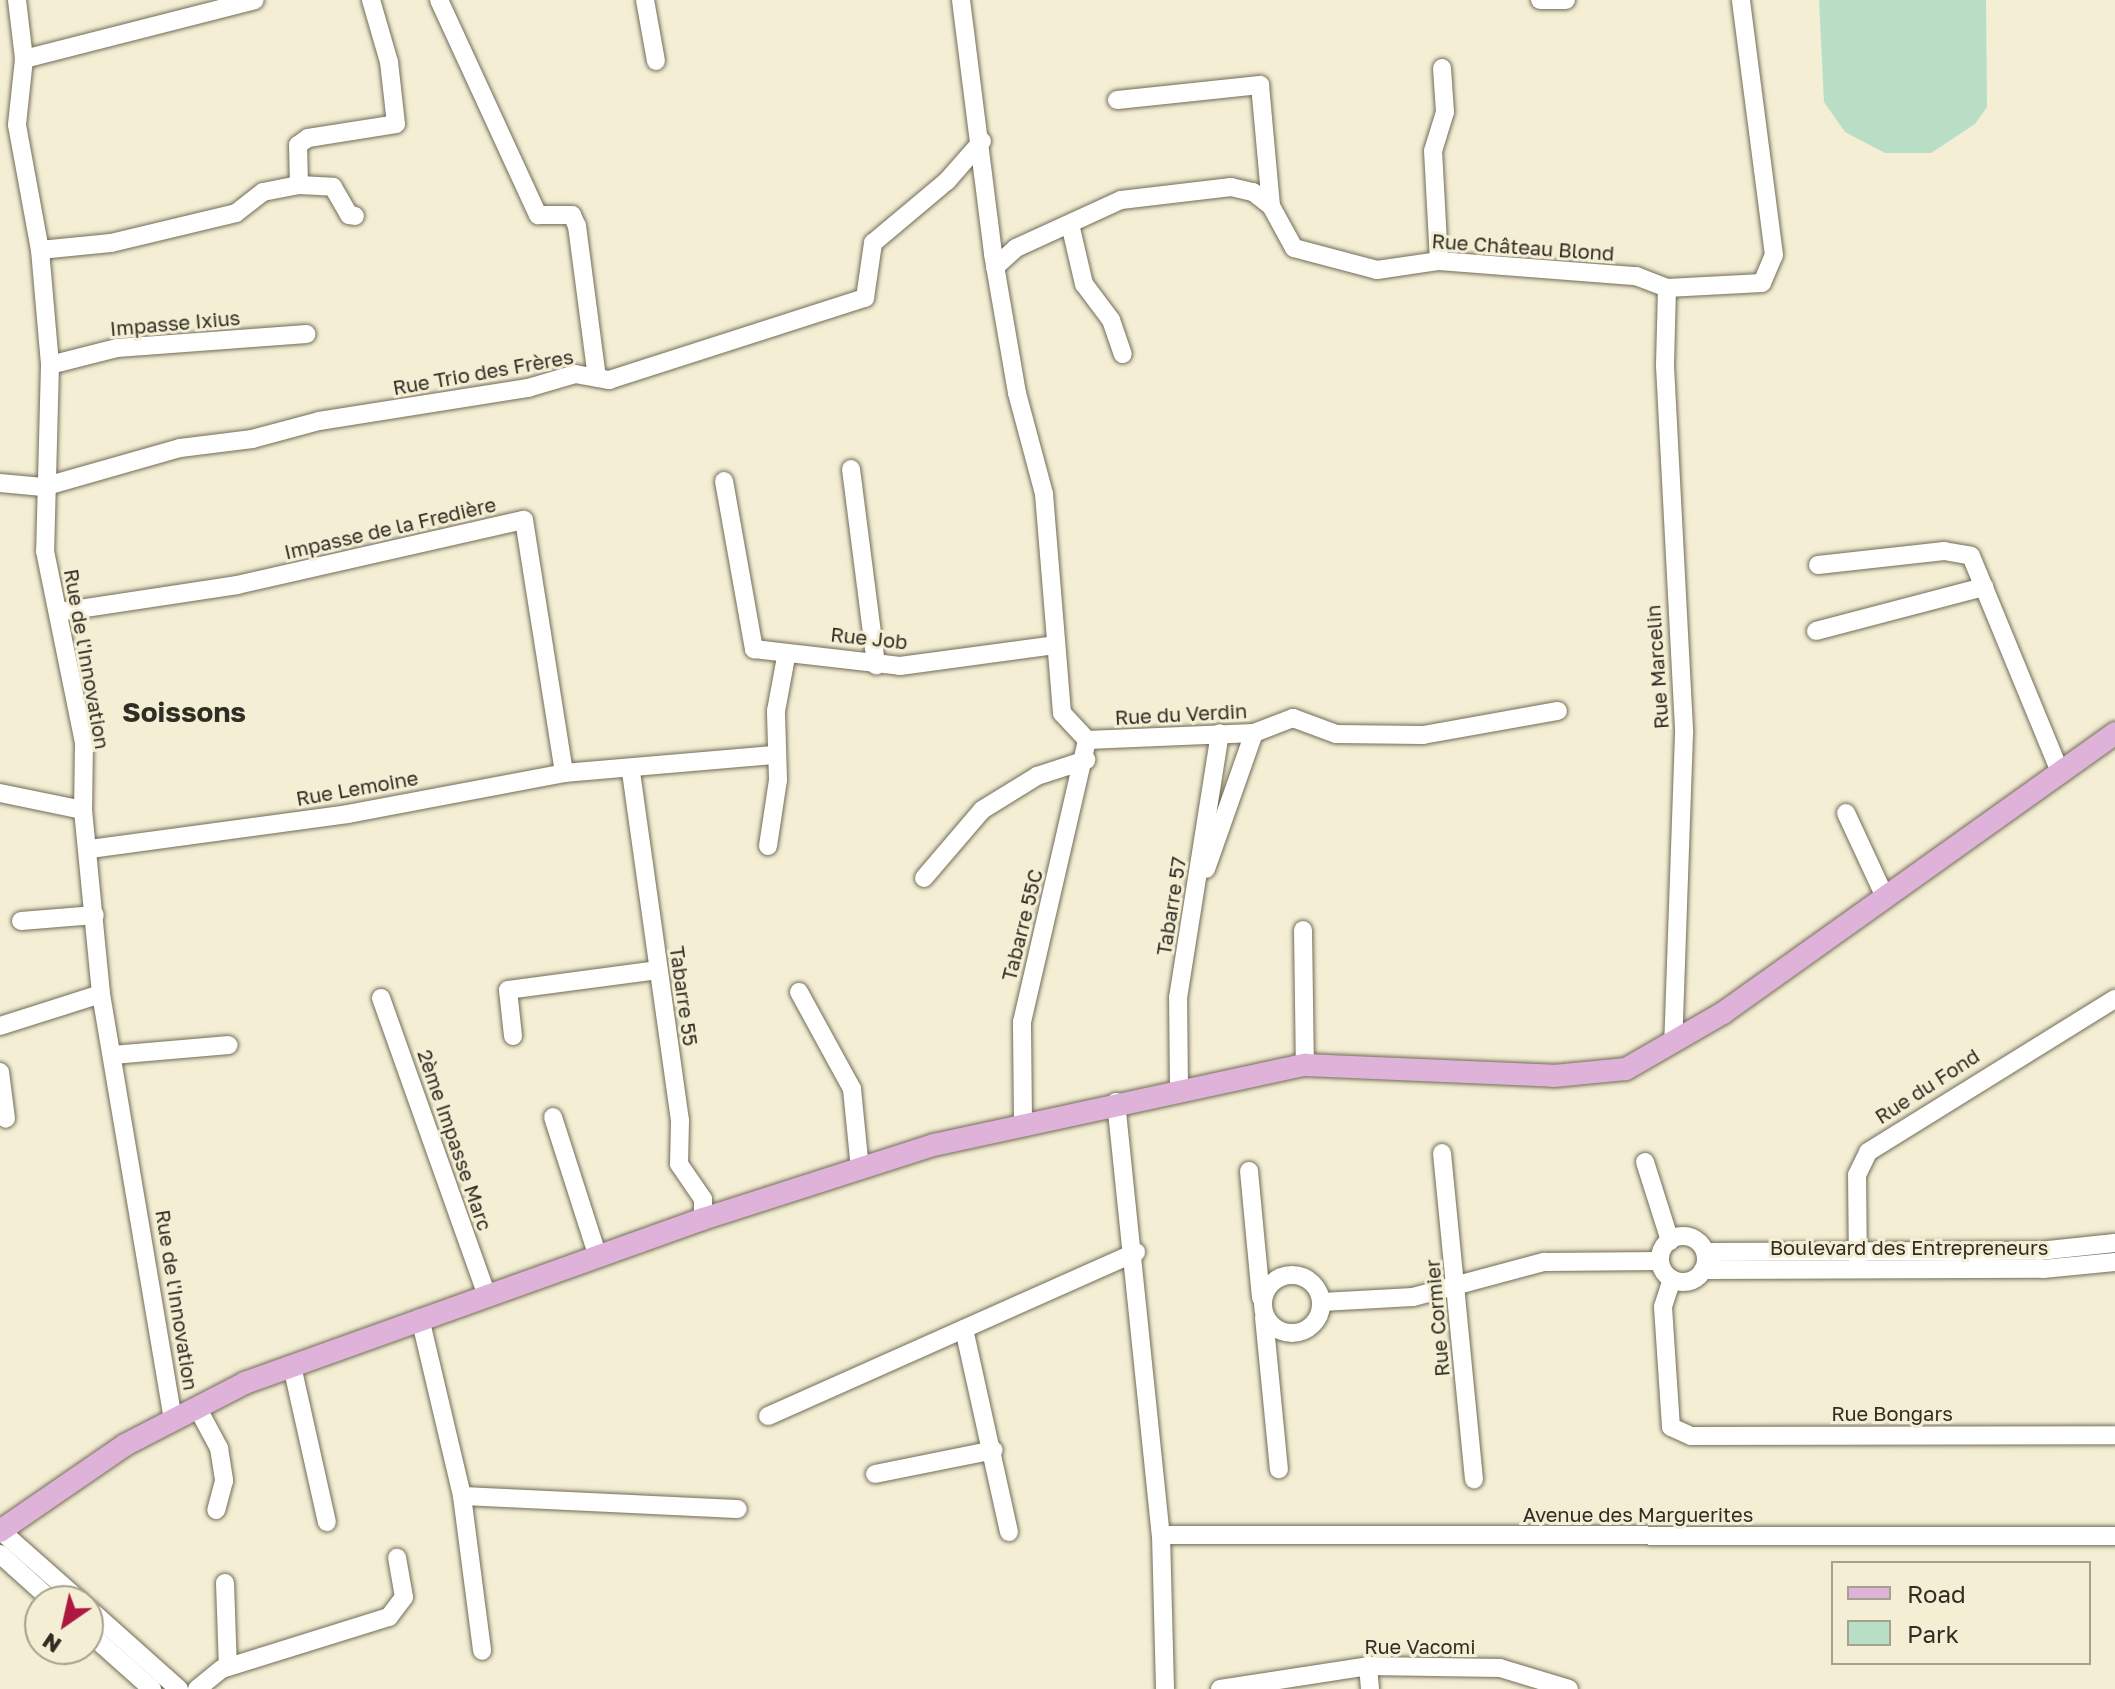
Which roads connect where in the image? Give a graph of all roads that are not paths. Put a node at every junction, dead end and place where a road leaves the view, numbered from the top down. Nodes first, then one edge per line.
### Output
1 (17, 0) edge
2 (255, 0) edge
3 (371, 0) edge
4 (439, 0) edge
5 (645, 0) edge
6 (961, 0) edge
7 (1540, 0) edge
8 (1566, 0) edge
9 (1741, 0) edge
10 (24, 59) junction
11 (656, 61) dead end
12 (1442, 68) dead end
13 (1117, 100) dead end
14 (8, 128) edge
15 (982, 141) junction
16 (299, 185) junction
17 (1271, 206) junction
18 (355, 216) dead end
19 (1070, 224) junction
20 (40, 250) junction
21 (1439, 261) junction
22 (995, 267) junction
23 (1667, 288) junction
24 (306, 334) dead end
25 (1123, 354) dead end
26 (50, 365) junction
27 (597, 378) junction
28 (851, 469) dead end
29 (724, 481) dead end
30 (0, 483) edge
31 (43, 487) junction
32 (1818, 565) dead end
33 (1984, 587) junction
34 (59, 612) junction
35 (1816, 631) dead end
36 (1055, 645) junction
37 (786, 657) junction
38 (876, 665) junction
39 (1558, 711) dead end
40 (1220, 733) junction
41 (1254, 733) junction
42 (2115, 733) edge
43 (1087, 740) junction
44 (776, 755) junction
45 (1086, 760) junction
46 (631, 772) junction
47 (2060, 772) junction
48 (564, 773) junction
49 (0, 793) edge
50 (83, 810) junction
51 (1846, 813) dead end
52 (768, 846) dead end
53 (90, 849) junction
54 (924, 878) dead end
55 (1196, 889) junction
56 (1885, 897) junction
57 (95, 915) junction
58 (21, 921) dead end
59 (1303, 930) dead end
60 (657, 970) junction
61 (799, 992) dead end
62 (101, 994) junction
63 (2114, 997) edge
64 (381, 998) dead end
65 (0, 1026) edge
66 (513, 1036) dead end
67 (1673, 1043) junction
68 (229, 1045) dead end
69 (113, 1055) junction
70 (1305, 1065) junction
71 (0, 1072) edge
72 (1179, 1087) junction
73 (1116, 1102) junction
74 (553, 1117) dead end
75 (6, 1119) dead end
76 (1023, 1122) junction
77 (1442, 1153) dead end
78 (1645, 1162) dead end
79 (860, 1169) junction
80 (1249, 1171) dead end
81 (703, 1219) junction
82 (1670, 1241) junction
83 (2115, 1243) edge
84 (1136, 1252) junction
85 (598, 1257) junction
86 (1858, 1258) junction
87 (1660, 1261) junction
88 (1704, 1261) junction
89 (1258, 1262) junction
90 (2115, 1262) edge
91 (1286, 1275) junction
92 (1672, 1279) junction
93 (1458, 1289) junction
94 (487, 1296) junction
95 (1261, 1297) junction
96 (1322, 1302) junction
97 (1264, 1317) junction
98 (420, 1318) junction
99 (964, 1329) junction
100 (1291, 1332) junction
101 (1267, 1350) junction
102 (292, 1366) junction
103 (197, 1407) junction
104 (768, 1416) dead end
105 (173, 1419) junction
106 (2115, 1435) edge
107 (994, 1450) junction
108 (1279, 1469) dead end
109 (875, 1474) dead end
110 (1474, 1479) dead end
111 (462, 1496) junction
112 (738, 1509) dead end
113 (216, 1510) dead end
114 (327, 1522) dead end
115 (1, 1531) edge
116 (1009, 1532) dead end
117 (1161, 1535) junction
118 (2115, 1536) edge
119 (0, 1554) edge
120 (397, 1558) dead end
121 (225, 1583) dead end
122 (34, 1585) edge
123 (62, 1585) edge
124 (104, 1622) edge
125 (104, 1646) edge
126 (482, 1651) dead end
127 (1368, 1666) junction
128 (228, 1667) junction
129 (1562, 1688) edge
130 (152, 1689) edge
131 (179, 1689) edge
132 (197, 1689) edge
133 (1165, 1689) edge
134 (1220, 1689) edge
135 (1370, 1689) edge

1 - 10 street, Rue de l'Innovation
2 - 10 street
3 - 16 street
4 - 27 street
5 - 11 street
6 - 15 street
7 - 8 street
9 - 23 street, Rue Château Blond
10 - 14 street, Rue de l'Innovation
12 - 21 street
13 - 17 street
14 - 20 street, Rue de l'Innovation
15 - 22 street
15 - 27 street, Rue Trio des Frères
16 - 18 street
16 - 20 street
17 - 19 street
17 - 21 street, Rue Château Blond
19 - 22 street
19 - 25 street
20 - 26 street, Rue de l'Innovation
21 - 23 street, Rue Château Blond
22 - 36 street
23 - 67 street, Rue Marcelin
24 - 26 street, Impasse Ixius
26 - 31 street, Rue de l'Innovation
27 - 31 street, Rue Trio des Frères
28 - 38 street
29 - 37 street, Rue Job
30 - 31 street
31 - 34 street, Rue de l'Innovation
32 - 33 street
33 - 35 street
33 - 47 street
34 - 48 street, Impasse de la Fredière
34 - 50 street, Rue de l'Innovation
36 - 38 street, Rue Job
36 - 43 street
37 - 38 street, Rue Job
37 - 44 street
39 - 41 street, Rue du Verdin
40 - 41 street, Rue du Verdin
40 - 43 street, Rue du Verdin
40 - 55 street, Tabarre 57
41 - 55 street
42 - 47 main road
43 - 45 street, Tabarre 55C
44 - 46 street, Rue Lemoine
44 - 52 street
45 - 54 street
45 - 76 street, Tabarre 55C
46 - 48 street, Rue Lemoine
46 - 60 street, Tabarre 55
47 - 56 main road
48 - 53 street, Rue Lemoine
49 - 50 street
50 - 53 street, Rue de l'Innovation
51 - 56 street
53 - 57 street, Rue de l'Innovation
55 - 72 street, Tabarre 57
56 - 67 main road
57 - 58 street
57 - 62 street, Rue de l'Innovation
59 - 70 street
60 - 66 street
60 - 81 street, Tabarre 55
61 - 79 street
62 - 65 street
62 - 69 street, Rue de l'Innovation
63 - 86 street, Rue du Fond
64 - 94 street, 2ème Impasse Marc
67 - 70 main road
68 - 69 street
69 - 105 street, Rue de l'Innovation
70 - 72 main road
71 - 75 street
72 - 73 main road
73 - 76 main road
73 - 84 street
74 - 85 street
76 - 79 main road
77 - 93 street, Rue Cormier
78 - 82 street
79 - 81 main road
80 - 89 street
81 - 85 main road
82 - 87 street
82 - 88 street
83 - 86 street, Boulevard des Entrepreneurs
84 - 99 street
84 - 117 street
85 - 94 main road
86 - 88 street, Boulevard des Entrepreneurs
86 - 90 street, Boulevard des Entrepreneurs
87 - 92 street
87 - 93 street
88 - 92 street
89 - 91 street
89 - 95 street
91 - 95 street
91 - 96 street
92 - 106 street, Rue Bongars
93 - 96 street
93 - 110 street, Rue Cormier
94 - 98 main road
95 - 97 street
96 - 100 street
97 - 100 street
97 - 101 street
98 - 102 main road
98 - 111 street
99 - 104 street
99 - 107 street
100 - 101 street
101 - 108 street
102 - 103 main road
102 - 114 street
103 - 105 main road
103 - 113 street
105 - 115 main road
107 - 109 street
107 - 116 street
111 - 112 street
111 - 126 street
115 - 123 street
117 - 118 street, Avenue des Marguerites
117 - 133 street
119 - 122 street
120 - 128 street
121 - 128 street
124 - 131 street
125 - 130 street
127 - 129 street, Rue Vacomi
127 - 134 street, Rue Vacomi
127 - 135 street
128 - 132 street

